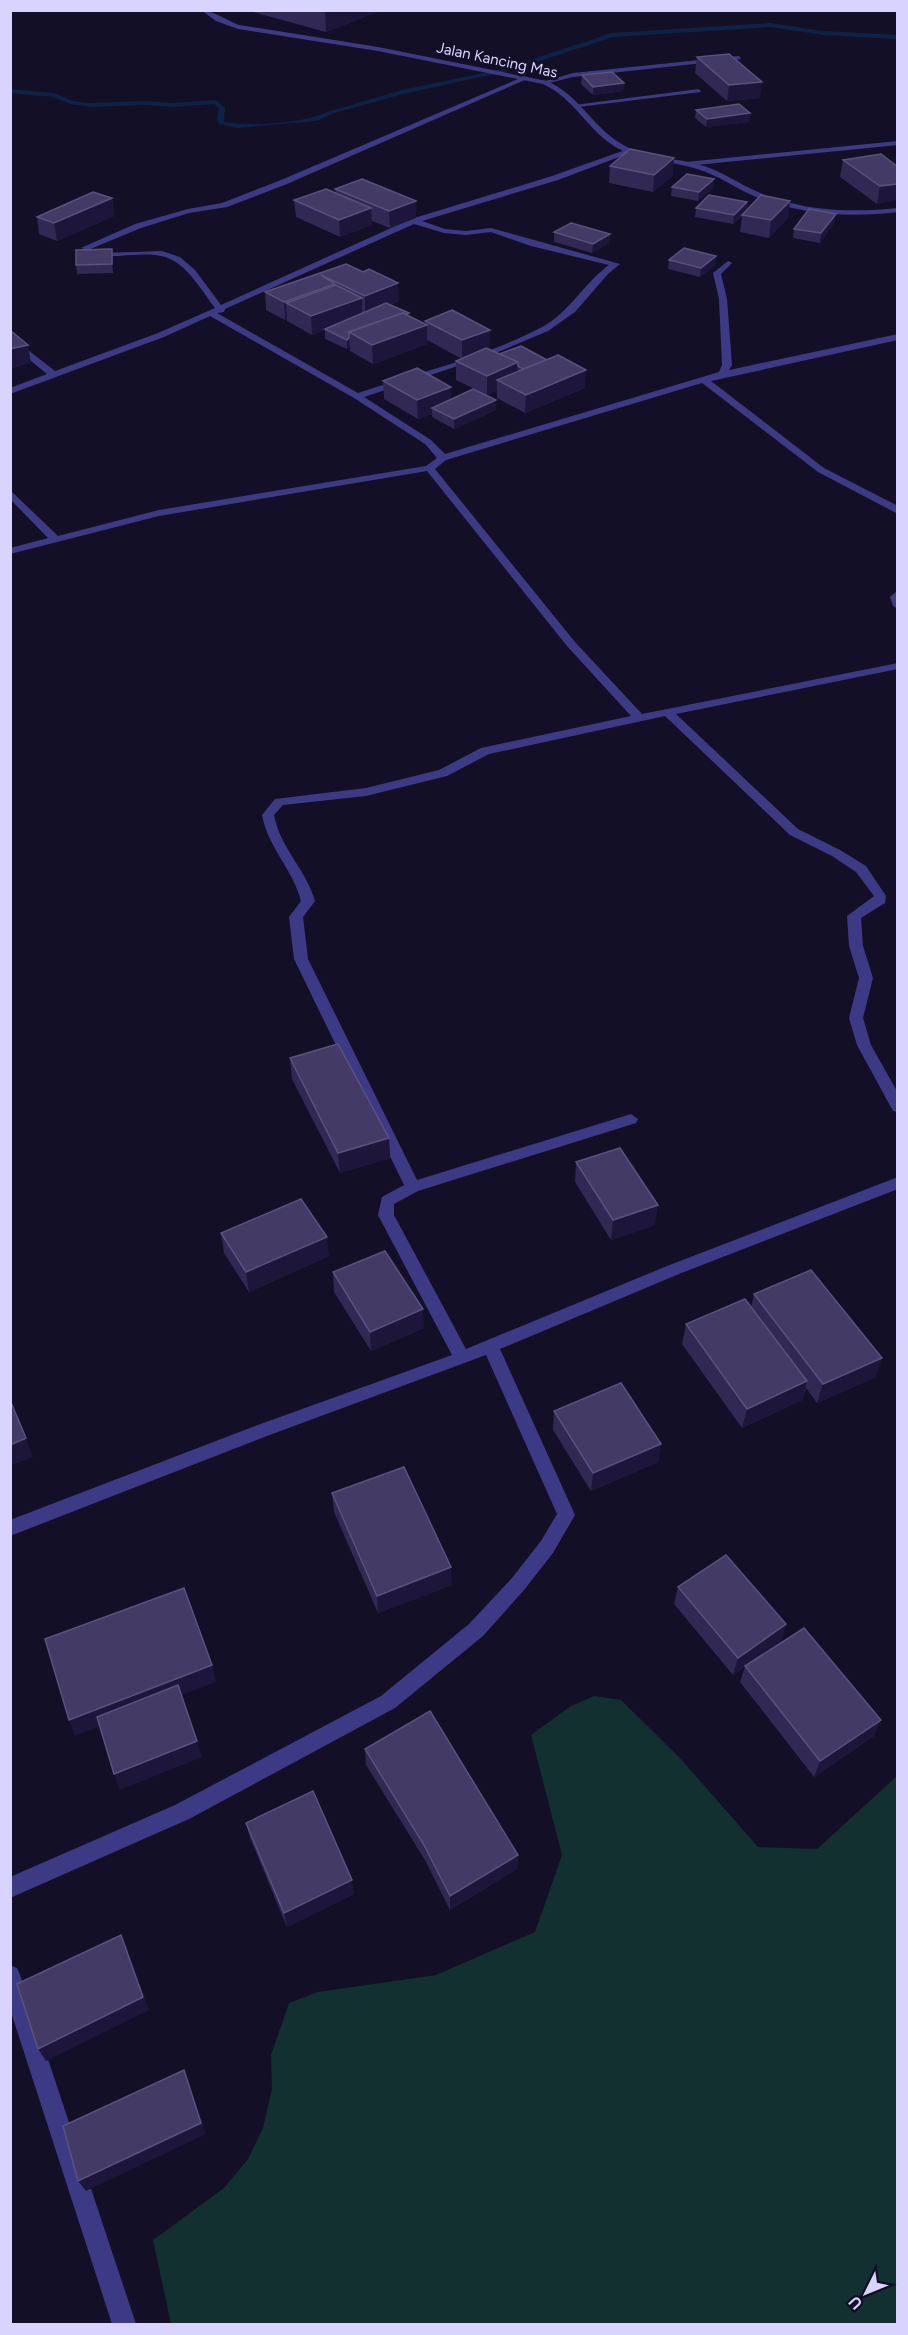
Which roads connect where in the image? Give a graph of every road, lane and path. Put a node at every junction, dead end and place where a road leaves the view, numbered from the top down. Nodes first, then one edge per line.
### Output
1 (204, 10) edge
2 (740, 58) dead end
3 (525, 78) junction
4 (545, 82) junction
5 (699, 91) dead end
6 (578, 105) junction
7 (897, 143) edge
8 (631, 151) junction
9 (686, 164) junction
10 (897, 210) edge
11 (414, 221) junction
12 (728, 262) dead end
13 (216, 312) junction
14 (897, 337) edge
15 (10, 339) edge
16 (723, 374) junction
17 (54, 375) junction
18 (704, 380) junction
19 (10, 390) edge
20 (357, 396) junction
21 (443, 458) junction
22 (429, 468) junction
23 (10, 493) edge
24 (897, 511) edge
25 (55, 539) junction
26 (10, 551) edge
27 (897, 594) edge
28 (897, 606) edge
29 (897, 666) edge
30 (668, 713) junction
31 (640, 719) junction
32 (897, 1107) edge
33 (631, 1119) dead end
34 (413, 1187) junction
35 (894, 1191) edge
36 (490, 1346) junction
37 (462, 1358) junction
38 (10, 1528) edge
39 (10, 1888) edge
40 (10, 1975) edge
41 (124, 2325) edge

1 - 3 street, Jalan Kancing Mas
2 - 4 street
3 - 4 street, Jalan Kancing Mas
3 - 13 street
4 - 6 street, Jalan Kancing Mas
5 - 6 street
6 - 8 street, Jalan Kancing Mas
7 - 9 street
8 - 9 street, Jalan Kancing Mas
8 - 11 street
9 - 10 street, Jalan Kancing Mas
11 - 13 street
11 - 20 street
12 - 16 street
13 - 17 street
13 - 20 street
14 - 16 street
15 - 17 street
16 - 18 street
17 - 19 street
18 - 21 street
18 - 24 street
20 - 21 street
21 - 22 street
22 - 25 street
22 - 31 street
23 - 25 street
25 - 26 street
27 - 28 street
29 - 30 street
30 - 31 street
30 - 32 street
31 - 34 street
33 - 34 street
34 - 37 street
35 - 36 street
36 - 37 street
36 - 39 street
37 - 38 street
40 - 41 street

